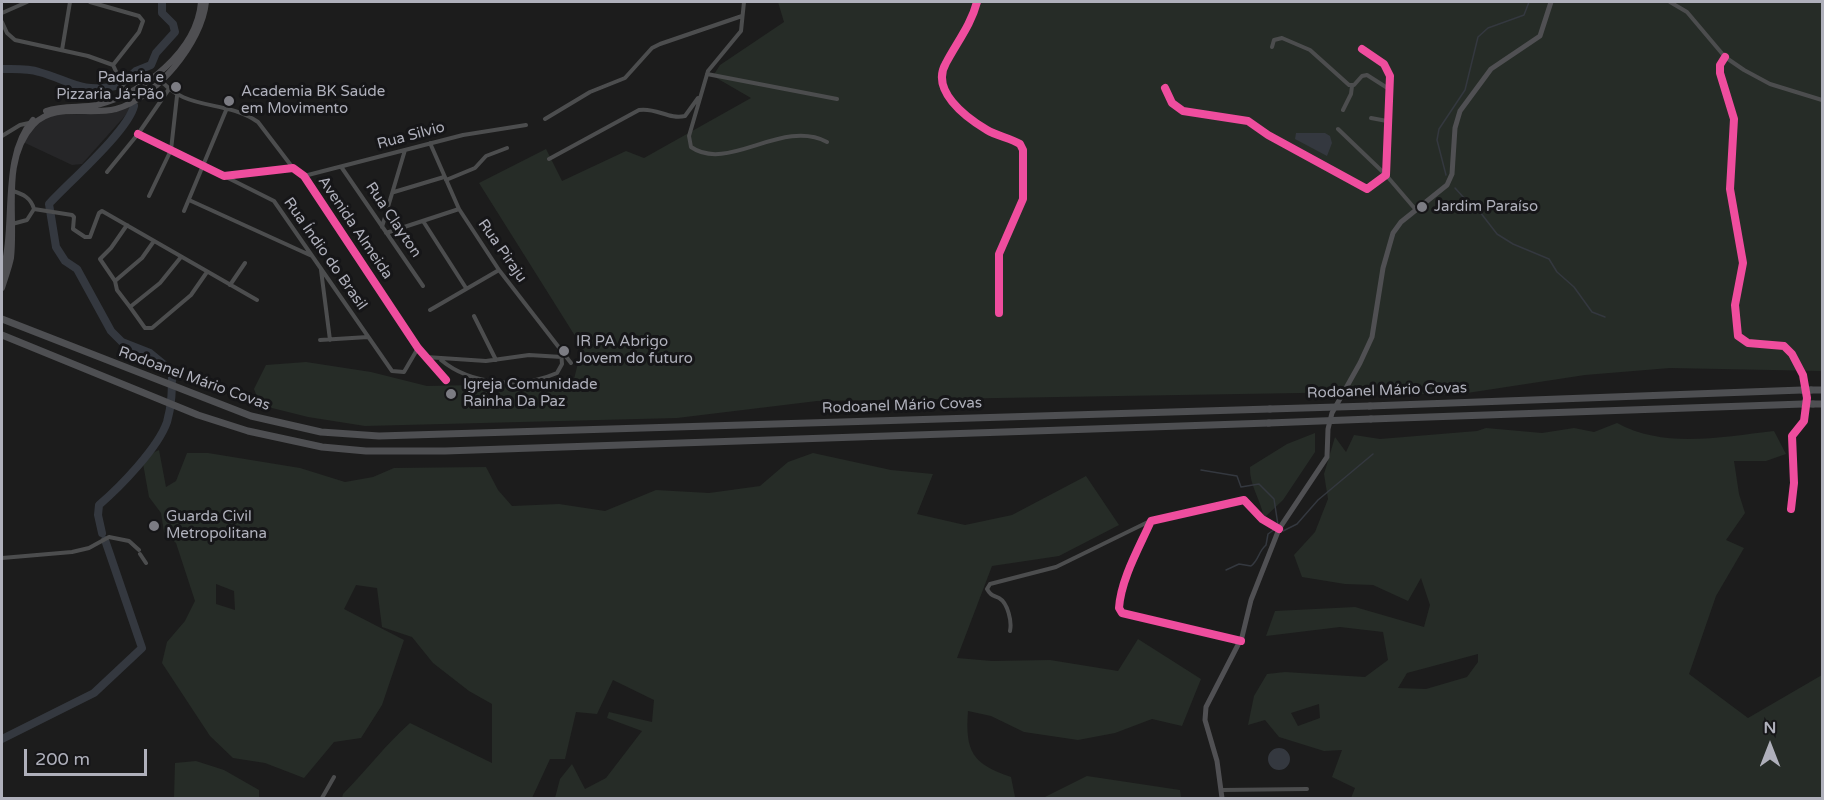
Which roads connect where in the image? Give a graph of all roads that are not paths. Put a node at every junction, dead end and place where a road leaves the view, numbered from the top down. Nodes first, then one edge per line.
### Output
1 (27, 2) edge
2 (70, 2) edge
3 (90, 2) edge
4 (201, 2) edge
5 (206, 2) edge
6 (744, 2) edge
7 (977, 2) edge
8 (1551, 2) edge
9 (1670, 2) edge
10 (2, 13) edge
11 (742, 16) junction
12 (2, 22) edge
13 (1272, 47) dead end
14 (1362, 49) dead end
15 (62, 50) junction
16 (1725, 57) junction
17 (112, 65) junction
18 (707, 74) junction
19 (158, 81) junction
20 (1352, 86) junction
21 (1165, 88) dead end
22 (137, 89) junction
23 (168, 89) junction
24 (1389, 89) junction
25 (126, 93) junction
26 (701, 94) junction
27 (177, 96) junction
28 (139, 97) junction
29 (837, 99) dead end
30 (110, 100) junction
31 (1822, 100) edge
32 (227, 108) junction
33 (113, 109) junction
34 (1343, 110) dead end
35 (1371, 118) dead end
36 (545, 119) dead end
37 (1387, 121) junction
38 (29, 123) junction
39 (526, 125) dead end
40 (1338, 129) dead end
41 (138, 134) junction
42 (2, 136) edge
43 (827, 142) dead end
44 (430, 143) junction
45 (507, 148) dead end
46 (171, 150) junction
47 (405, 150) junction
48 (549, 159) dead end
49 (204, 166) junction
50 (294, 168) junction
51 (342, 168) junction
52 (107, 172) dead end
53 (1386, 175) junction
54 (224, 176) junction
55 (304, 176) junction
56 (445, 179) junction
57 (13, 191) junction
58 (394, 192) junction
59 (149, 196) dead end
60 (189, 200) junction
61 (34, 209) junction
62 (459, 209) junction
63 (184, 211) dead end
64 (1416, 211) junction
65 (423, 221) junction
66 (12, 224) junction
67 (127, 225) junction
68 (382, 227) junction
69 (386, 233) junction
70 (154, 241) junction
71 (181, 256) junction
72 (312, 256) junction
73 (245, 262) dead end
74 (321, 269) junction
75 (499, 270) junction
76 (207, 272) junction
77 (2, 274) edge
78 (115, 281) junction
79 (230, 285) junction
80 (423, 286) dead end
81 (2, 288) edge
82 (466, 288) junction
83 (256, 300) dead end
84 (130, 307) junction
85 (430, 310) dead end
86 (999, 314) dead end
87 (474, 316) dead end
88 (2, 319) edge
89 (2, 335) edge
90 (368, 337) junction
91 (320, 340) dead end
92 (330, 340) junction
93 (418, 348) junction
94 (561, 350) junction
95 (426, 357) junction
96 (562, 357) junction
97 (441, 360) junction
98 (496, 360) junction
99 (572, 363) dead end
100 (446, 380) dead end
101 (1822, 390) edge
102 (1822, 404) edge
103 (1791, 509) dead end
104 (1151, 521) junction
105 (1279, 529) junction
106 (2, 558) edge
107 (146, 563) dead end
108 (1010, 631) dead end
109 (1240, 641) junction
110 (334, 777) dead end
111 (1307, 789) dead end
112 (1222, 790) junction
113 (322, 798) edge
114 (1222, 798) edge

1 - 10 street
2 - 15 street
3 - 17 street
4 - 19 main road
5 - 19 main road
6 - 11 street
7 - 86 street
8 - 64 main road
9 - 16 street
11 - 18 street
11 - 36 street
12 - 15 street
13 - 20 street
14 - 24 street
15 - 17 street
16 - 31 street
16 - 103 street
17 - 25 street
18 - 26 street
18 - 29 street
19 - 22 main road
19 - 23 street
19 - 28 main road
20 - 24 street
20 - 34 street
21 - 53 street
22 - 25 main road
22 - 28 main road
23 - 27 street
23 - 41 street
24 - 37 street
25 - 30 main road
26 - 43 street
26 - 48 street
27 - 32 street
27 - 46 street
28 - 33 main road
30 - 33 main road
30 - 38 main road
32 - 49 street
32 - 50 street
33 - 57 main road
35 - 37 street
37 - 53 street
38 - 42 street
38 - 77 main road
39 - 44 street, Rua Silvio
40 - 53 street
41 - 46 street
41 - 52 street
44 - 47 street, Rua Silvio
44 - 56 street, Rua Piraju
45 - 56 street
46 - 49 street
46 - 59 street
47 - 51 street, Rua Silvio
47 - 58 street
49 - 54 street
49 - 60 street
50 - 54 street
50 - 55 street, Avenida Almeida
51 - 55 street, Rua Silvio
51 - 68 street, Rua Clayton
53 - 64 street
54 - 72 street, Rua Índio do Brasil
55 - 93 street, Avenida Almeida
56 - 58 street
56 - 62 street, Rua Piraju
57 - 61 street
57 - 66 main road
58 - 68 street
60 - 63 street
60 - 72 street
61 - 66 street
61 - 67 street
62 - 65 street
62 - 75 street, Rua Piraju
64 - 105 main road
65 - 69 street
65 - 82 street
66 - 81 main road
67 - 70 street
67 - 78 street
68 - 69 street, Rua Clayton
69 - 80 street, Rua Clayton
70 - 71 street
70 - 78 street
71 - 76 street
71 - 84 street
72 - 74 street, Rua Índio do Brasil
73 - 79 street
74 - 90 street, Rua Índio do Brasil
74 - 92 street
75 - 82 street
75 - 94 street, Rua Piraju
76 - 79 street
76 - 84 street
78 - 84 street
79 - 83 street
82 - 85 street
87 - 98 street
88 - 101 highway, Rodoanel Mário Covas, bridge
89 - 102 highway, Rodoanel Mário Covas, bridge
90 - 92 street
90 - 93 street, Rua Índio do Brasil
91 - 92 street
93 - 95 street, Avenida Almeida
94 - 96 street
94 - 99 street, Rua Piraju
95 - 97 street
95 - 100 street, Avenida Almeida
96 - 97 street
96 - 98 street
97 - 98 street
104 - 105 street
104 - 108 street
104 - 109 street
105 - 109 main road
106 - 107 street
109 - 112 main road
110 - 113 street
111 - 112 street
112 - 114 main road

